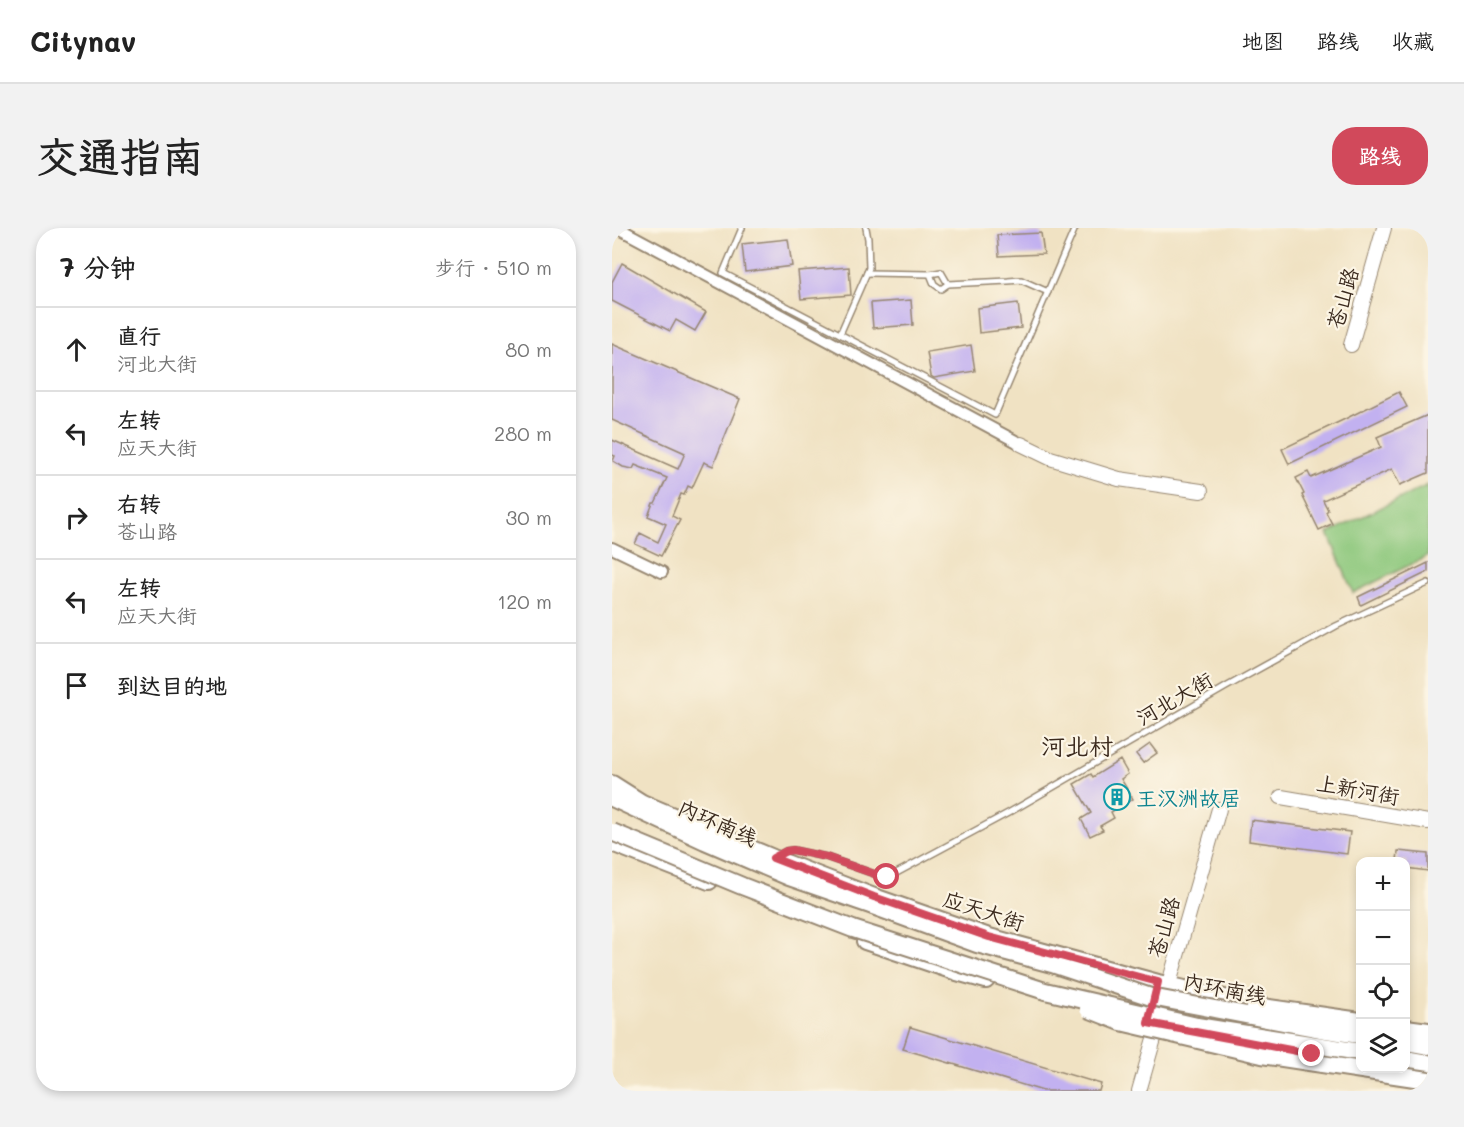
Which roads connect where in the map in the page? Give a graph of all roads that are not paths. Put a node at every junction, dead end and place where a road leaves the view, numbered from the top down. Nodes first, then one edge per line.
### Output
1 (618, 228) edge
2 (742, 228) edge
3 (866, 228) edge
4 (1075, 228) edge
5 (1384, 228) edge
6 (867, 273) junction
7 (930, 274) junction
8 (948, 284) junction
9 (1048, 292) junction
10 (840, 334) junction
11 (1351, 345) dead end
12 (1021, 444) joint
13 (1201, 491) dead end
14 (612, 548) edge
15 (662, 572) dead end
16 (1428, 583) edge
17 (612, 784) edge
18 (612, 796) edge
19 (1281, 797) dead end
20 (1219, 809) dead end
21 (1428, 822) edge
22 (612, 832) edge
23 (612, 843) edge
24 (773, 858) junction
25 (1052, 964) junction
26 (1163, 984) junction
27 (1046, 991) junction
28 (1356, 1021) edge
29 (1153, 1024) junction
30 (1356, 1025) edge
31 (1410, 1029) edge
32 (1428, 1031) edge
33 (1356, 1034) edge
34 (1410, 1035) edge
35 (1428, 1037) edge
36 (1410, 1043) edge
37 (1428, 1046) edge
38 (1356, 1051) edge
39 (1410, 1060) edge
40 (1356, 1061) edge
41 (1428, 1063) edge
42 (1410, 1069) edge
43 (1428, 1072) edge
44 (1428, 1080) edge
45 (1129, 1091) edge
46 (1139, 1091) edge

1 - 12 street
2 - 10 lane
3 - 6 lane
4 - 9 lane
5 - 11 street, 苍山路
6 - 7 lane
6 - 10 lane
7 - 8 lane
7 - 8 lane
8 - 9 lane
9 - 10 lane
12 - 13 street
14 - 15 street
16 - 24 lane, 河北大街
17 - 24 main road, 应天大街
18 - 25 main road, 内环南线, bridge
19 - 21 street, 上新河街
20 - 26 street, 苍山路
22 - 27 main road, 内环南线, bridge
23 - 29 main road
24 - 26 main road, 应天大街
25 - 28 main road, bridge
25 - 33 main road, 内环南线, bridge
26 - 29 street, 苍山路
26 - 30 main road, 应天大街
27 - 38 main road, 内环南线, bridge
27 - 44 main road, bridge
29 - 40 main road
29 - 45 street, 苍山路
29 - 46 street, 苍山路
31 - 32 main road
34 - 35 main road
36 - 37 main road
39 - 41 main road
42 - 43 main road

